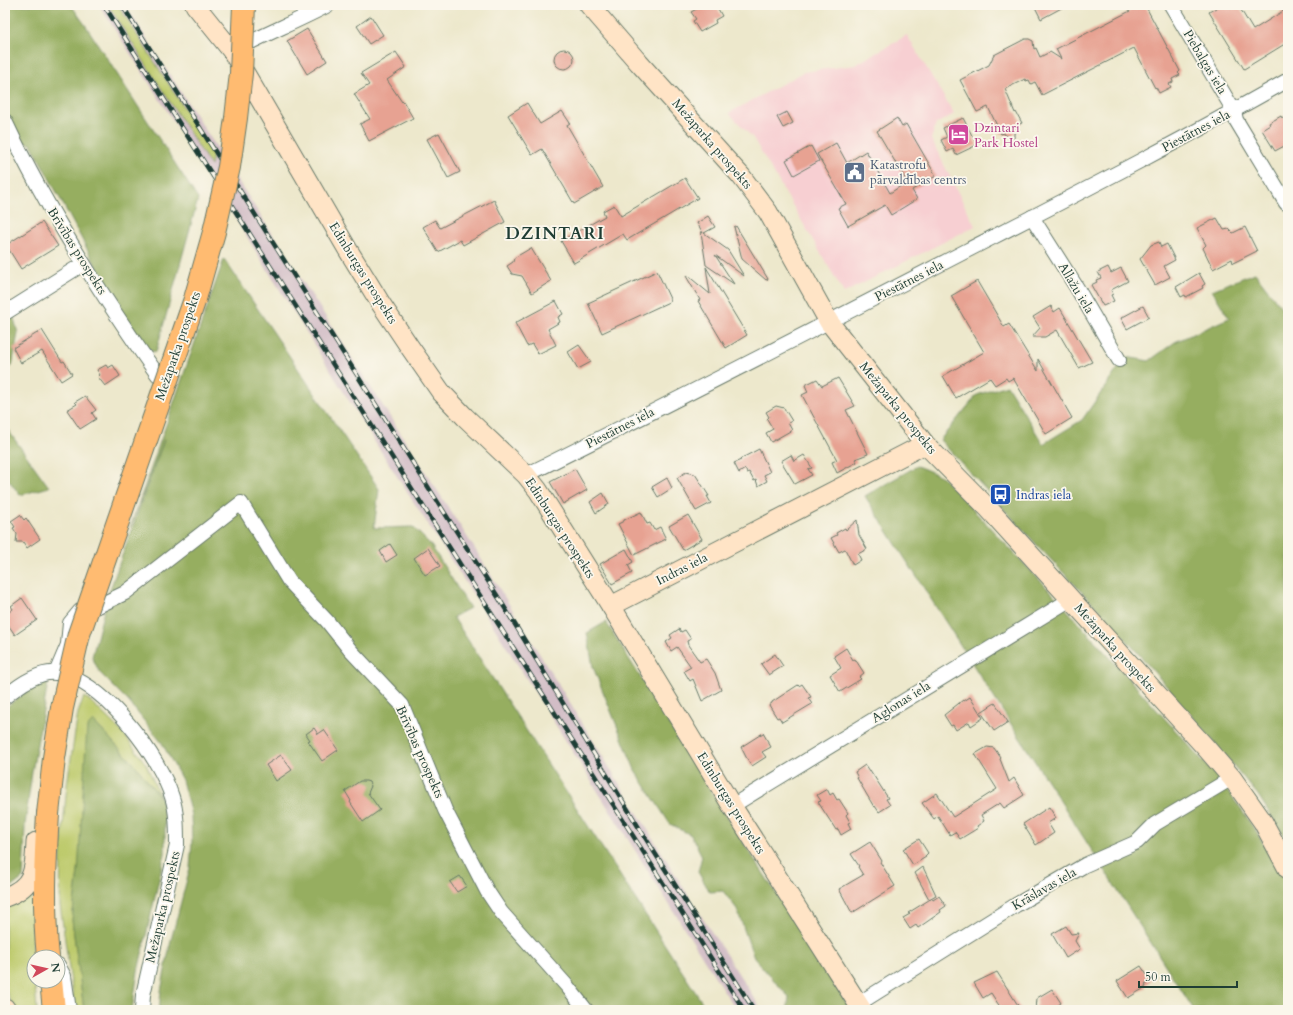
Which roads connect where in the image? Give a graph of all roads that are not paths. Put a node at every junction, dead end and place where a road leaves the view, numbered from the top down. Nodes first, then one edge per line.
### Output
1 (195, 5) edge
2 (237, 5) edge
3 (244, 5) edge
4 (328, 5) edge
5 (588, 5) edge
6 (1171, 5) edge
7 (252, 40) junction
8 (232, 51) junction
9 (1288, 80) edge
10 (1234, 111) junction
11 (5, 121) edge
12 (1286, 203) dead end
13 (1032, 217) junction
14 (83, 264) junction
15 (5, 313) edge
16 (829, 322) junction
17 (1119, 360) dead end
18 (158, 375) dead end
19 (925, 444) junction
20 (526, 476) junction
21 (1071, 599) junction
22 (611, 606) junction
23 (56, 672) junction
24 (5, 697) edge
25 (1232, 778) junction
26 (732, 806) junction
27 (48, 814) junction
28 (1288, 869) edge
29 (5, 897) edge
30 (49, 949) edge
31 (51, 989) edge
32 (66, 989) edge
33 (860, 1007) edge
34 (54, 1010) edge
35 (69, 1010) edge
36 (142, 1010) edge
37 (586, 1010) edge

1 - 8 street, Edinburgas prospekts
2 - 7 street
3 - 27 main road, Mežaparka prospekts, bridge
4 - 7 street
5 - 16 street, Mežaparka prospekts
6 - 10 street, Piebalgas iela
7 - 8 street
8 - 20 street, Edinburgas prospekts
9 - 10 street, Piestātnes iela
10 - 12 street, Piebalgas iela
10 - 13 street, Piestātnes iela
11 - 14 street, Brīvības prospekts
13 - 16 street, Piestātnes iela
13 - 17 street, Allažu iela
14 - 15 street
14 - 18 street, Brīvības prospekts
16 - 19 street, Mežaparka prospekts
16 - 20 street, Piestātnes iela
19 - 21 street, Mežaparka prospekts
19 - 22 street, Indras iela
20 - 22 street, Edinburgas prospekts
21 - 25 street, Mežaparka prospekts
21 - 26 street, Aglonas iela
22 - 26 street, Edinburgas prospekts
23 - 24 street
23 - 36 street, Mežaparka prospekts
23 - 37 street, Brīvības prospekts
25 - 28 street, Mežaparka prospekts
25 - 33 street, Krāslavas iela
26 - 33 street, Edinburgas prospekts
27 - 29 street, Mežaparka prospekts
27 - 30 main road, Mežaparka prospekts
31 - 34 main road
32 - 35 street

